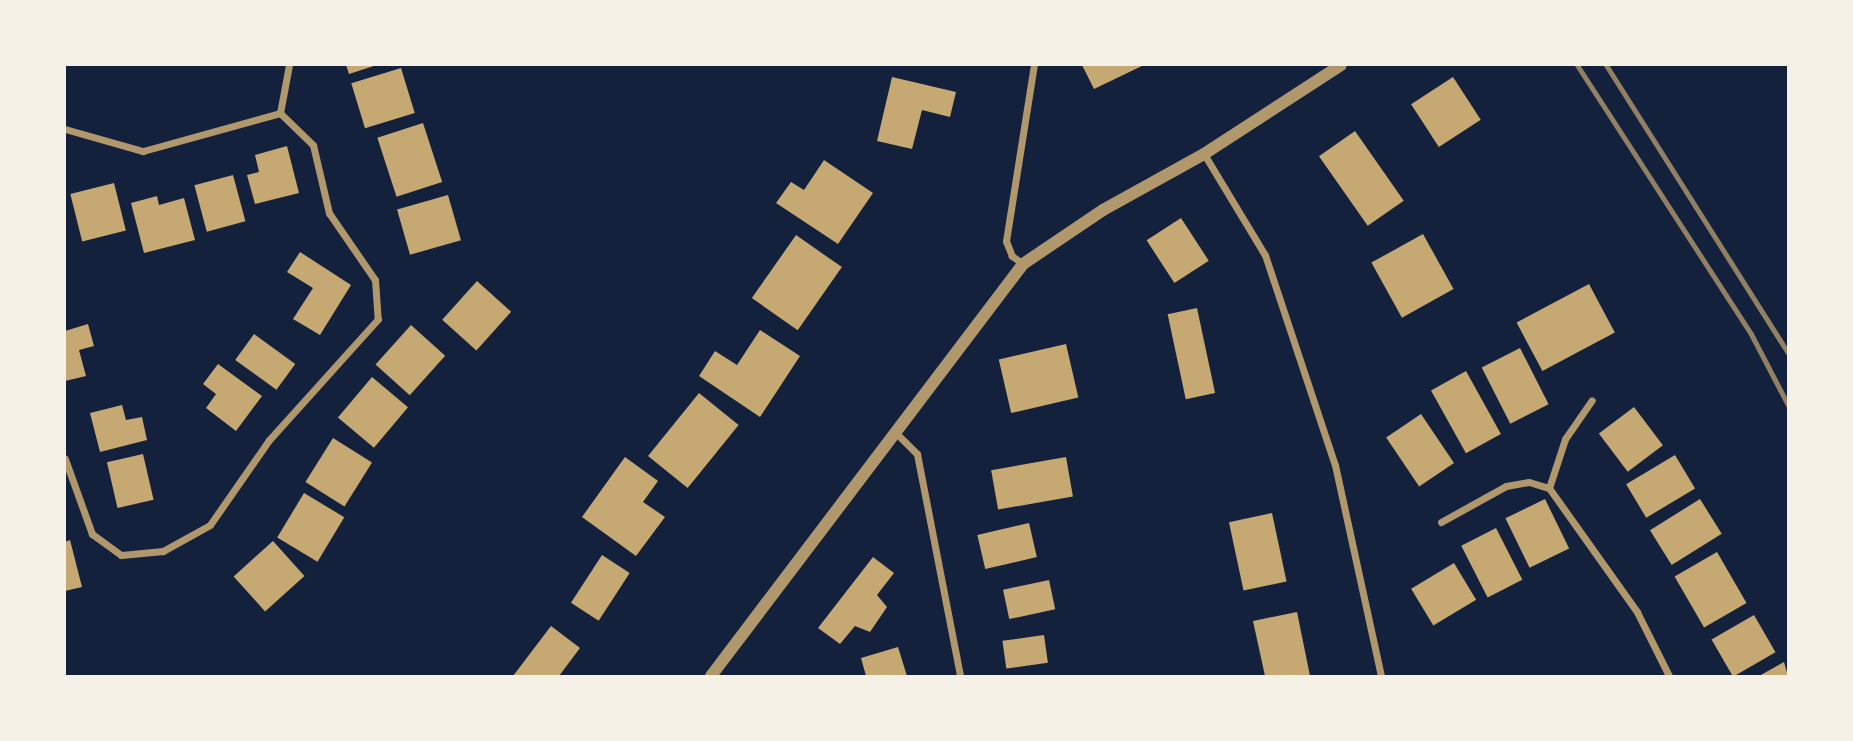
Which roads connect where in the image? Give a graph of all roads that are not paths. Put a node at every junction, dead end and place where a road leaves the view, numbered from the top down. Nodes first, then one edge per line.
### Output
1 (289, 65) edge
2 (1034, 65) edge
3 (1341, 65) edge
4 (280, 113) junction
5 (65, 129) edge
6 (1204, 154) junction
7 (1024, 264) junction
8 (1592, 401) dead end
9 (898, 435) junction
10 (65, 460) edge
11 (1549, 488) junction
12 (1441, 522) dead end
13 (711, 676) edge
14 (960, 676) edge
15 (1381, 676) edge
16 (1669, 676) edge

1 - 4 street
2 - 7 street
3 - 6 street
4 - 5 street
4 - 10 street
6 - 7 street
6 - 15 street
7 - 9 street
8 - 11 street
9 - 13 street
9 - 14 street
11 - 12 street
11 - 16 street

